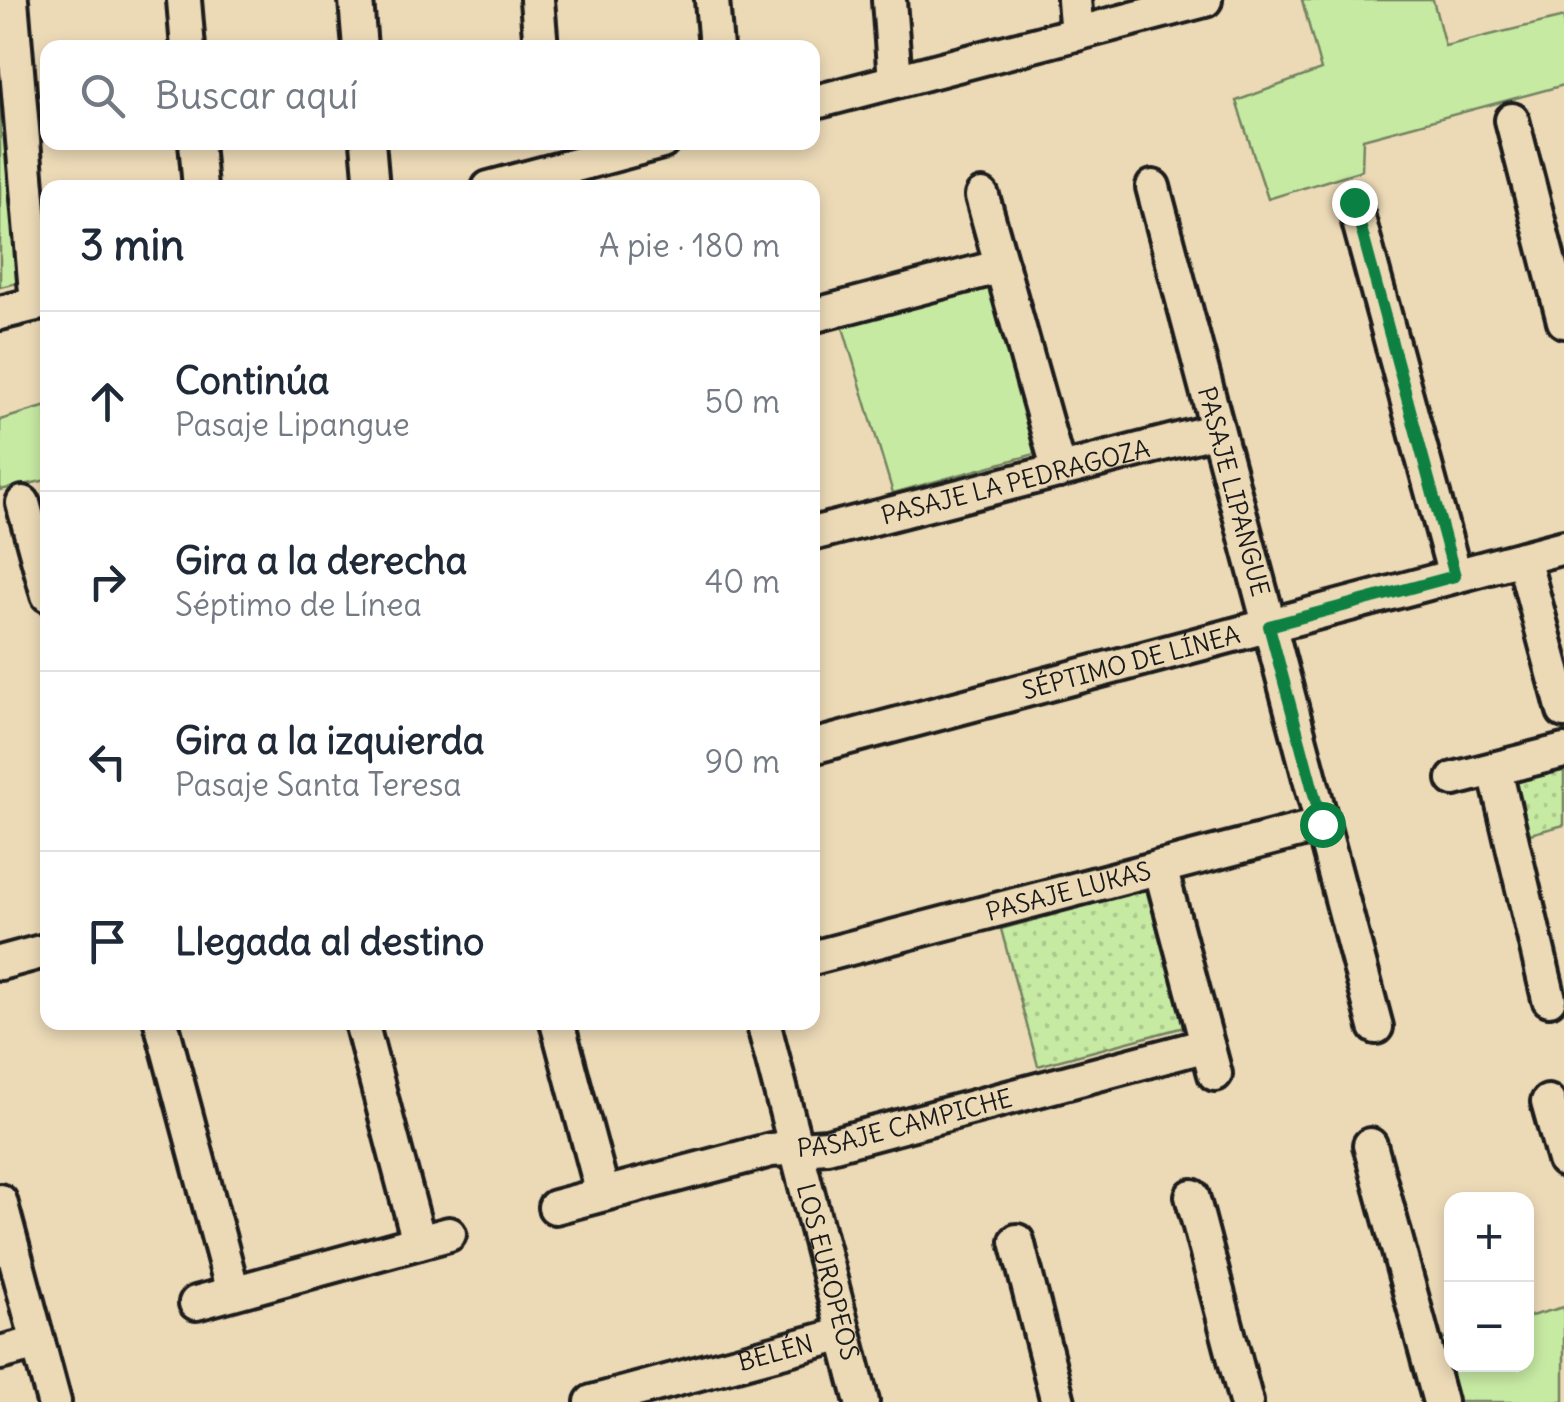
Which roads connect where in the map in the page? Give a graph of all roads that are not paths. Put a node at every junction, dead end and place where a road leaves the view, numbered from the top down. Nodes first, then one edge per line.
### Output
1 (11, 0) edge
2 (184, 0) edge
3 (356, 0) edge
4 (537, 0) edge
5 (712, 0) edge
6 (888, 0) edge
7 (1074, 0) edge
8 (1205, 0) edge
9 (1077, 34) junction
10 (187, 40) edge
11 (359, 40) edge
12 (540, 40) edge
13 (715, 40) edge
14 (895, 81) junction
15 (820, 101) edge
16 (1512, 120) dead end
17 (197, 150) edge
18 (369, 150) edge
19 (626, 150) edge
20 (550, 167) edge
21 (199, 180) edge
22 (371, 180) edge
23 (512, 180) edge
24 (1153, 187) dead end
25 (982, 196) dead end
26 (1354, 202) dead end
27 (1002, 266) junction
28 (40, 283) edge
29 (40, 304) edge
30 (0, 314) edge
31 (820, 314) edge
32 (1564, 320) edge
33 (1217, 430) junction
34 (1059, 471) junction
35 (24, 502) edge
36 (820, 532) edge
37 (1564, 547) edge
38 (1523, 558) junction
39 (40, 564) edge
40 (1455, 576) junction
41 (1269, 626) junction
42 (1564, 711) edge
43 (820, 745) edge
44 (1564, 751) edge
45 (1495, 770) junction
46 (1454, 780) dead end
47 (1322, 824) junction
48 (1160, 867) junction
49 (40, 952) edge
50 (820, 956) edge
51 (0, 963) edge
52 (1549, 999) dead end
53 (1376, 1027) dead end
54 (163, 1030) edge
55 (364, 1030) edge
56 (559, 1030) edge
57 (765, 1030) edge
58 (1548, 1102) dead end
59 (1370, 1145) dead end
60 (796, 1148) junction
61 (1564, 1160) edge
62 (603, 1194) junction
63 (1192, 1196) dead end
64 (0, 1201) edge
65 (555, 1206) dead end
66 (1017, 1241) dead end
67 (233, 1292) junction
68 (196, 1302) dead end
69 (844, 1334) junction
70 (38, 1343) junction
71 (0, 1353) edge
72 (54, 1402) edge
73 (592, 1402) edge
74 (862, 1402) edge
75 (1058, 1402) edge
76 (1246, 1402) edge
77 (1440, 1402) edge

1 - 28 street
2 - 10 street
3 - 11 street
4 - 12 street
5 - 13 street
6 - 14 street
7 - 9 street
8 - 9 street
9 - 14 street
14 - 15 street
16 - 32 street
17 - 21 street
18 - 22 street
19 - 20 street
20 - 23 street
24 - 33 street, PASAJE LIPANGUE
25 - 27 street
26 - 40 street
27 - 31 street
27 - 34 street
29 - 30 street
33 - 34 street, PASAJE LA PEDRAGOZA
33 - 41 street, PASAJE LIPANGUE
34 - 36 street, PASAJE LA PEDRAGOZA
35 - 39 street
37 - 38 street, SÉPTIMO DE LÍNEA
38 - 40 street, SÉPTIMO DE LÍNEA
38 - 42 street
40 - 41 street, SÉPTIMO DE LÍNEA
41 - 43 street, SÉPTIMO DE LÍNEA
41 - 47 street, PASAJE LIPANGUE
44 - 45 street
45 - 46 street
45 - 52 street
47 - 48 street, PASAJE LUKAS
47 - 53 street, PASAJE LIPANGUE
48 - 50 street, PASAJE LUKAS
48 - 60 street, PASAJE CAMPICHE
49 - 51 street
54 - 67 street
55 - 67 street
56 - 62 street
57 - 60 street, LOS EUROPEOS
58 - 61 street
59 - 77 street
60 - 62 street, PASAJE CAMPICHE
60 - 69 street, LOS EUROPEOS
62 - 65 street, PASAJE CAMPICHE
63 - 76 street
64 - 70 street
66 - 75 street
67 - 68 street
69 - 73 street, BELÉN
69 - 74 street, LOS EUROPEOS
70 - 71 street
70 - 72 street

